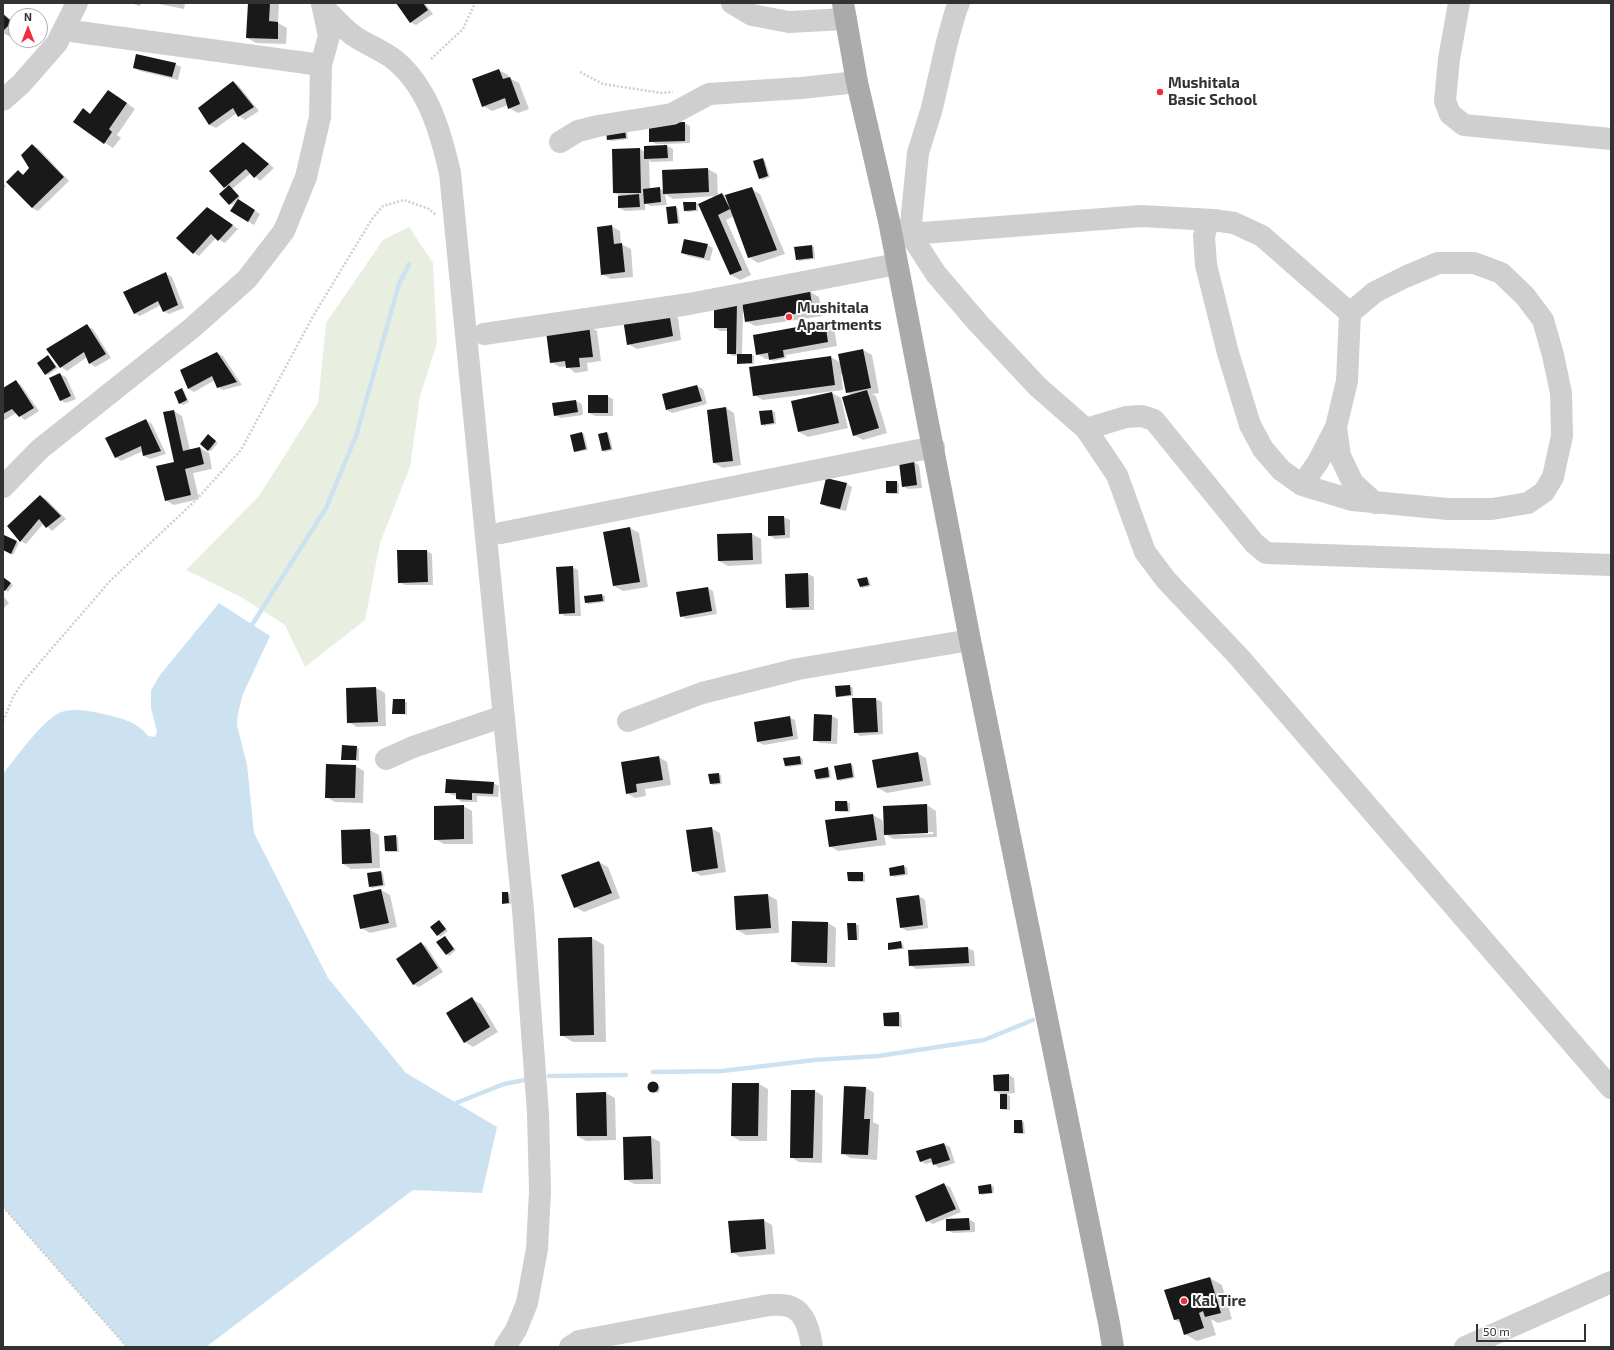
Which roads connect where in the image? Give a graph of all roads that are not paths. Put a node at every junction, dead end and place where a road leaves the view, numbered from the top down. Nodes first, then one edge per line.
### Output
1 (77, 3) edge
2 (732, 3) edge
3 (960, 3) edge
4 (1459, 3) edge
5 (323, 6) edge
6 (845, 11) edge
7 (64, 30) junction
8 (321, 65) junction
9 (857, 82) junction
10 (3, 100) edge
11 (1611, 139) edge
12 (560, 142) dead end
13 (1213, 220) junction
14 (900, 233) junction
15 (897, 264) junction
16 (1350, 313) junction
17 (484, 334) dead end
18 (1336, 427) junction
19 (1086, 430) junction
20 (934, 448) junction
21 (1302, 485) junction
22 (3, 486) edge
23 (1375, 503) junction
24 (501, 533) dead end
25 (1611, 564) edge
26 (970, 640) junction
27 (504, 716) junction
28 (628, 721) dead end
29 (386, 760) dead end
30 (1611, 1088) edge
31 (1611, 1282) edge
32 (505, 1347) edge
33 (570, 1347) edge
34 (812, 1347) edge
35 (1113, 1347) edge
36 (1465, 1347) edge

1 - 7 street
2 - 6 street
3 - 14 street
4 - 11 street
5 - 8 street
5 - 27 street
6 - 9 main road
7 - 8 street
7 - 10 street
8 - 22 street
9 - 12 street
9 - 14 main road
13 - 14 street
13 - 16 street
13 - 21 street
14 - 15 main road
14 - 19 street
15 - 17 street
15 - 20 main road
16 - 18 street
16 - 23 street
18 - 21 street
18 - 23 street
19 - 25 street
19 - 30 street
20 - 24 street
20 - 26 main road
21 - 23 street
26 - 28 street
26 - 35 main road
27 - 29 street
27 - 32 street
31 - 36 street
33 - 34 street

